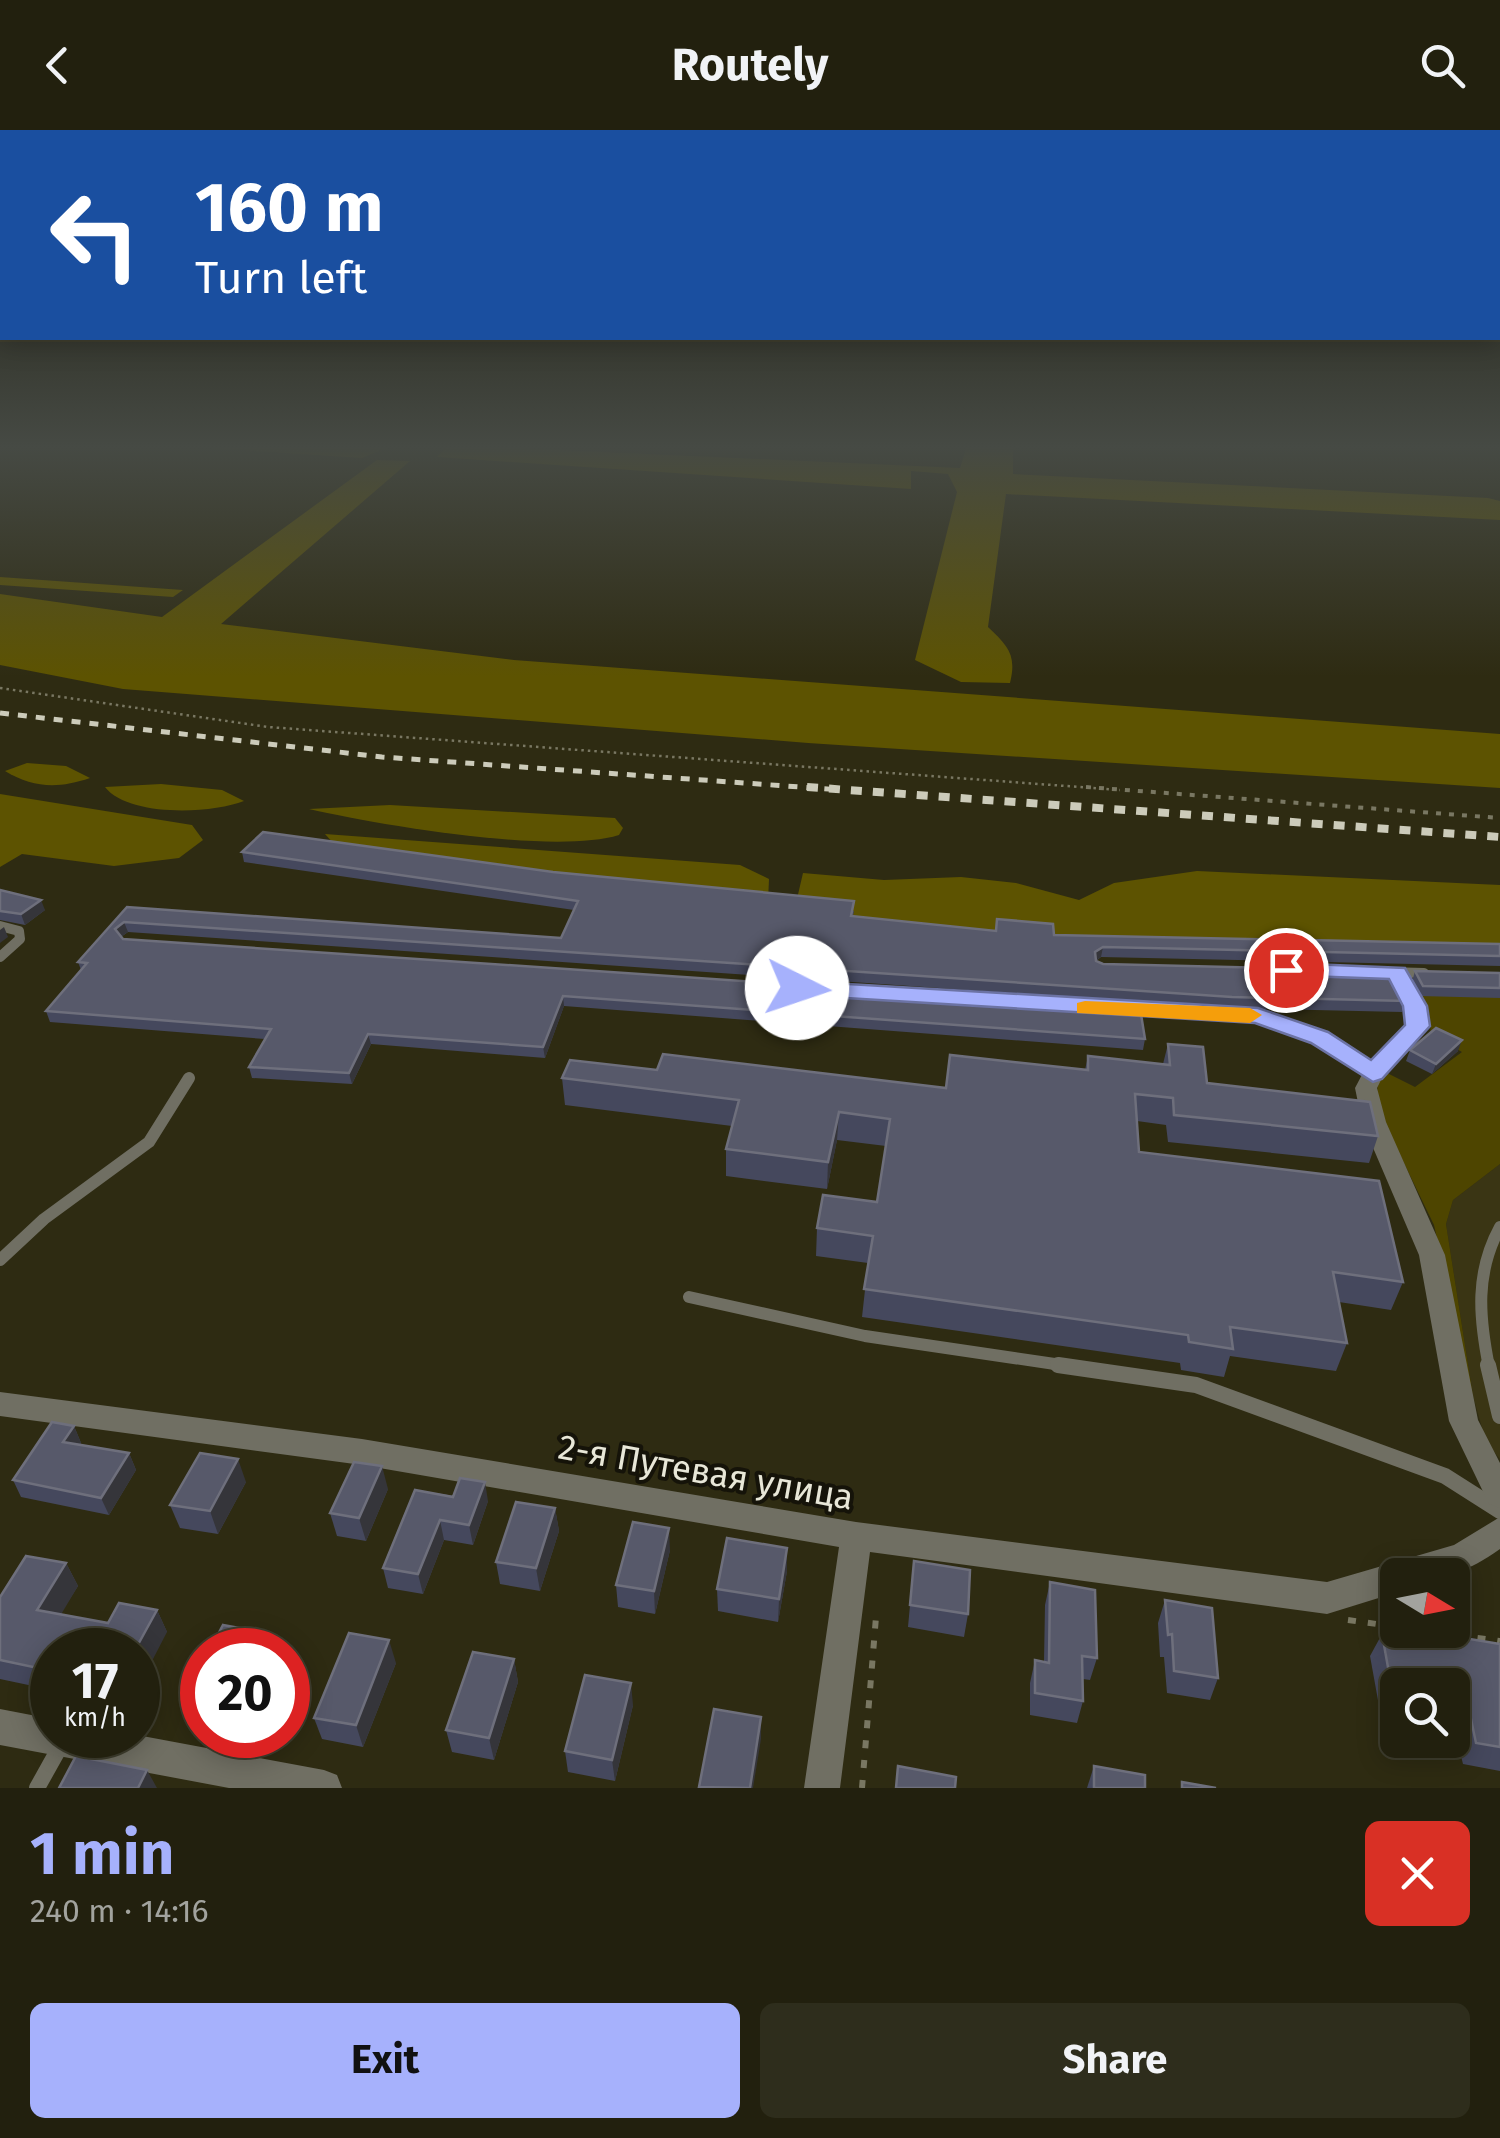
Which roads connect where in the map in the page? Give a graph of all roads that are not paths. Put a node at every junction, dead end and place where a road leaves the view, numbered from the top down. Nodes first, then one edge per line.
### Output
1 (0, 926) edge
2 (0, 956) edge
3 (1377, 972) edge
4 (1397, 972) junction
5 (1432, 973) edge
6 (1112, 1010) edge
7 (1414, 1032) joint
8 (1373, 1074) junction
9 (189, 1078) dead end
10 (1500, 1227) edge
11 (0, 1260) edge
12 (689, 1297) dead end
13 (0, 1404) edge
14 (1500, 1416) edge
15 (1500, 1494) edge
16 (1500, 1511) edge
17 (1500, 1531) edge
18 (856, 1536) junction
19 (1460, 1558) edge
20 (1380, 1582) edge
21 (0, 1727) edge
22 (30, 1733) edge
23 (54, 1758) edge
24 (160, 1758) edge
25 (37, 1788) edge
26 (324, 1788) edge
27 (822, 1788) edge

1 - 2 lane
3 - 4 lane
4 - 5 lane
4 - 7 lane
6 - 8 lane
7 - 8 street
8 - 15 street
9 - 11 lane
10 - 14 lane
12 - 16 lane
13 - 18 street, 2-я Путевая улица
17 - 19 street, 2-я Путевая улица
18 - 20 street, 2-я Путевая улица
18 - 27 street
21 - 22 street
23 - 25 lane
24 - 26 street

